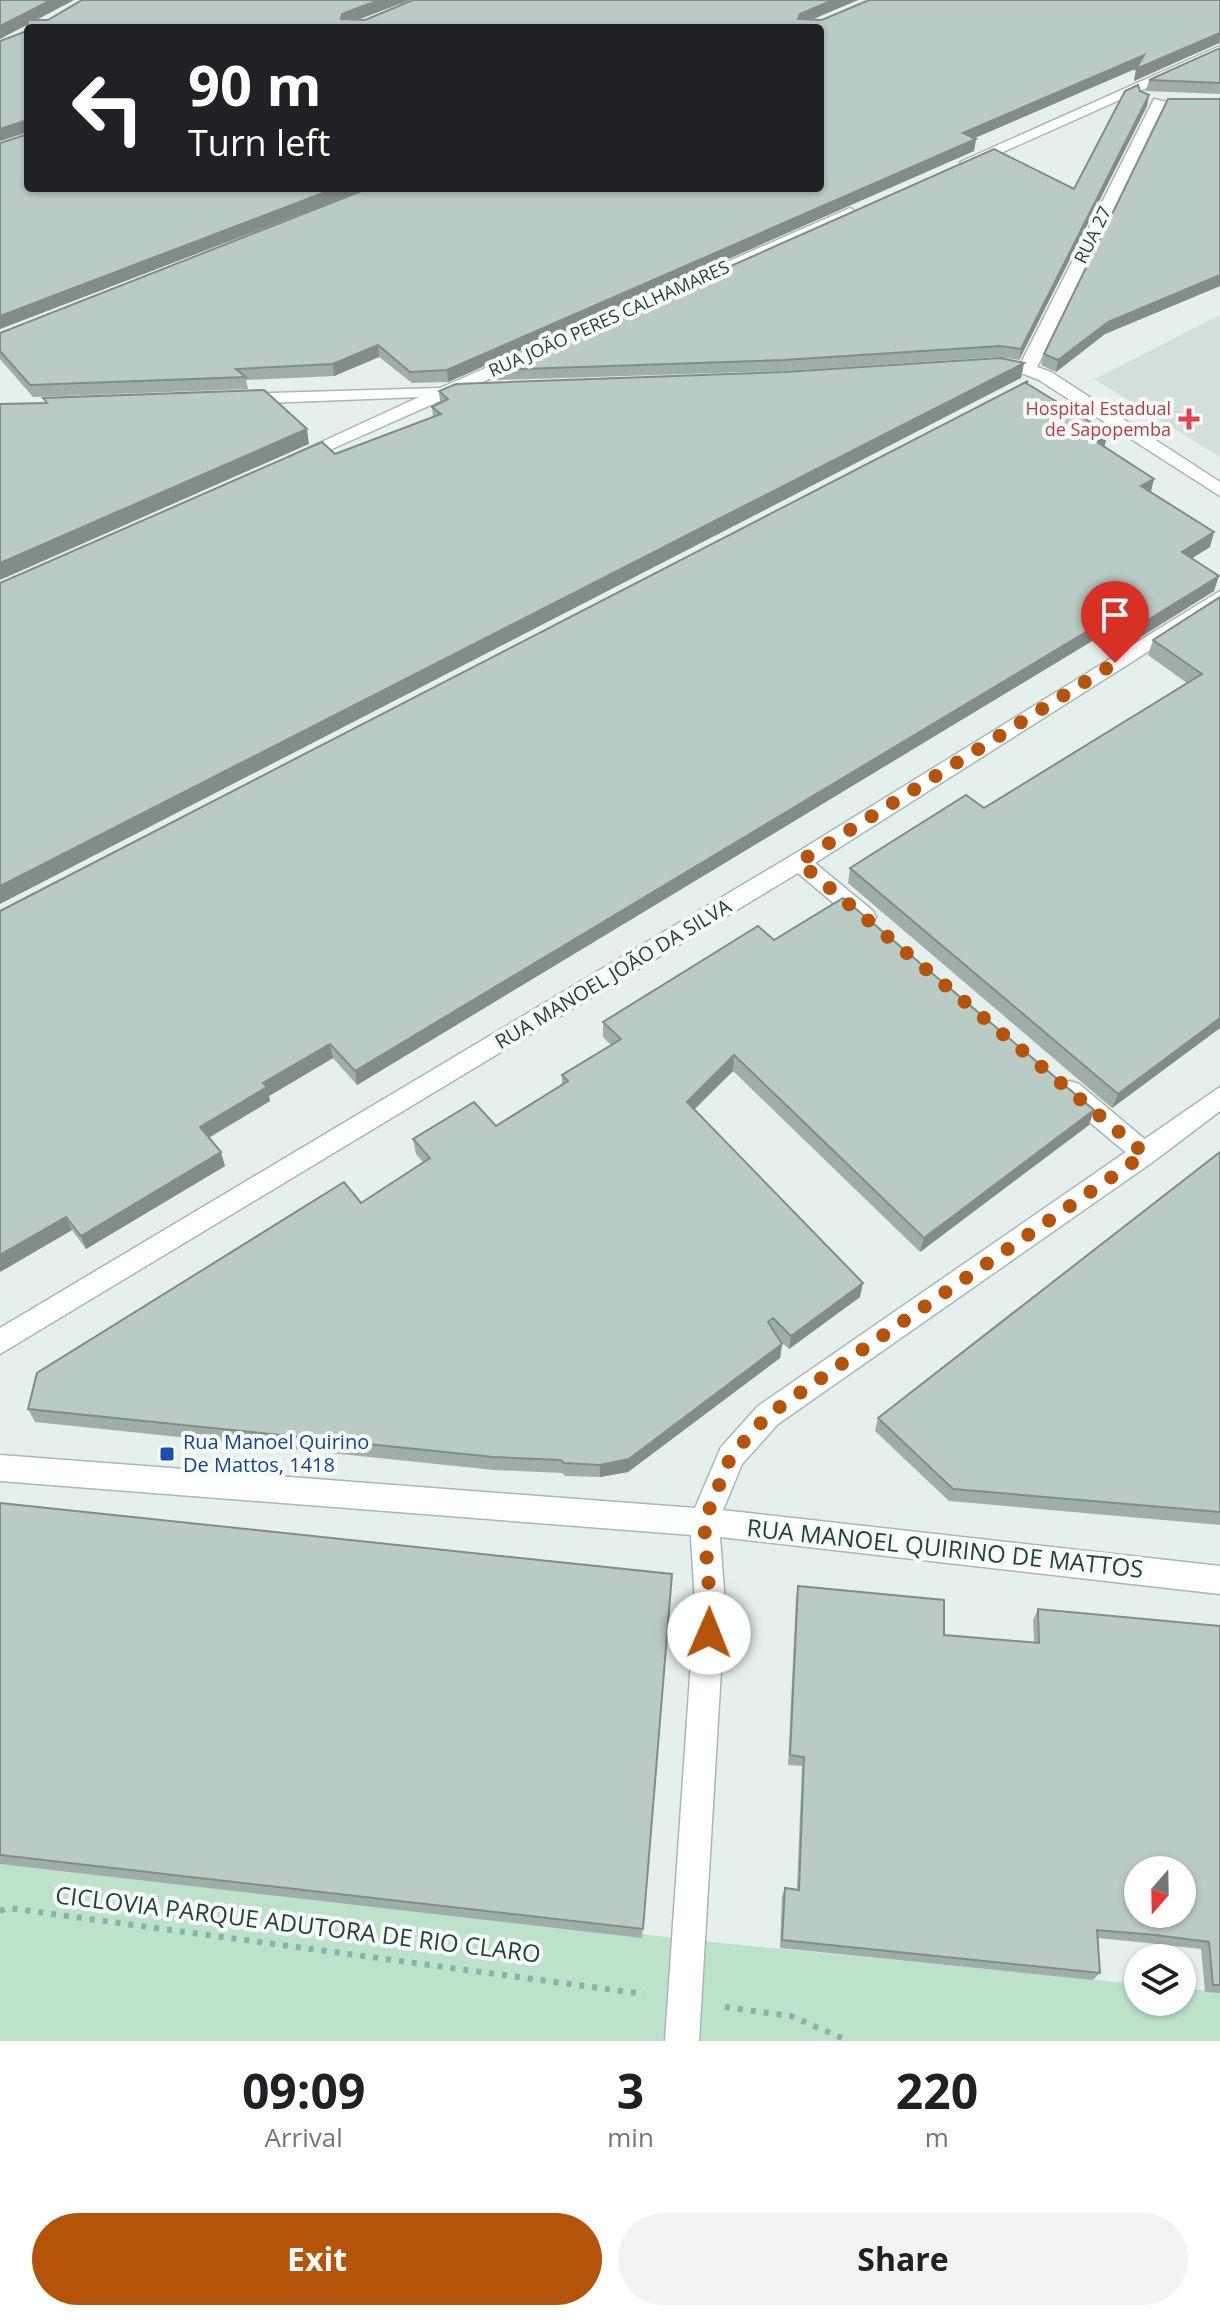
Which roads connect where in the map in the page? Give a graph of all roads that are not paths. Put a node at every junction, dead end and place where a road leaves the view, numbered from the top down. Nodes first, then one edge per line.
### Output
1 (1220, 50) edge
2 (1131, 90) junction
3 (946, 171) edge
4 (861, 209) edge
5 (967, 367) edge
6 (1036, 373) junction
7 (503, 387) edge
8 (447, 390) junction
9 (1017, 391) edge
10 (226, 399) edge
11 (288, 461) edge
12 (1220, 490) edge
13 (1220, 597) edge
14 (799, 862) junction
15 (883, 933) edge
16 (1049, 1073) edge
17 (1220, 1097) edge
18 (1145, 1154) junction
19 (0, 1342) edge
20 (0, 1468) edge
21 (704, 1522) junction
22 (1220, 1580) edge
23 (682, 2041) edge

1 - 2 street
2 - 3 street
2 - 6 street, RUA 27
4 - 8 street, RUA JOÃO PERES CALHAMARES
5 - 6 street
6 - 9 street
6 - 12 street
7 - 8 street
8 - 10 street
8 - 11 street, RUA JOÃO PERES CALHAMARES
13 - 14 street, RUA MANOEL JOÃO DA SILVA
14 - 15 street
14 - 19 street, RUA MANOEL JOÃO DA SILVA
16 - 18 street
17 - 18 street
18 - 21 street
20 - 21 street, RUA MANOEL QUIRINO DE MATTOS
21 - 22 street, RUA MANOEL QUIRINO DE MATTOS
21 - 23 street

